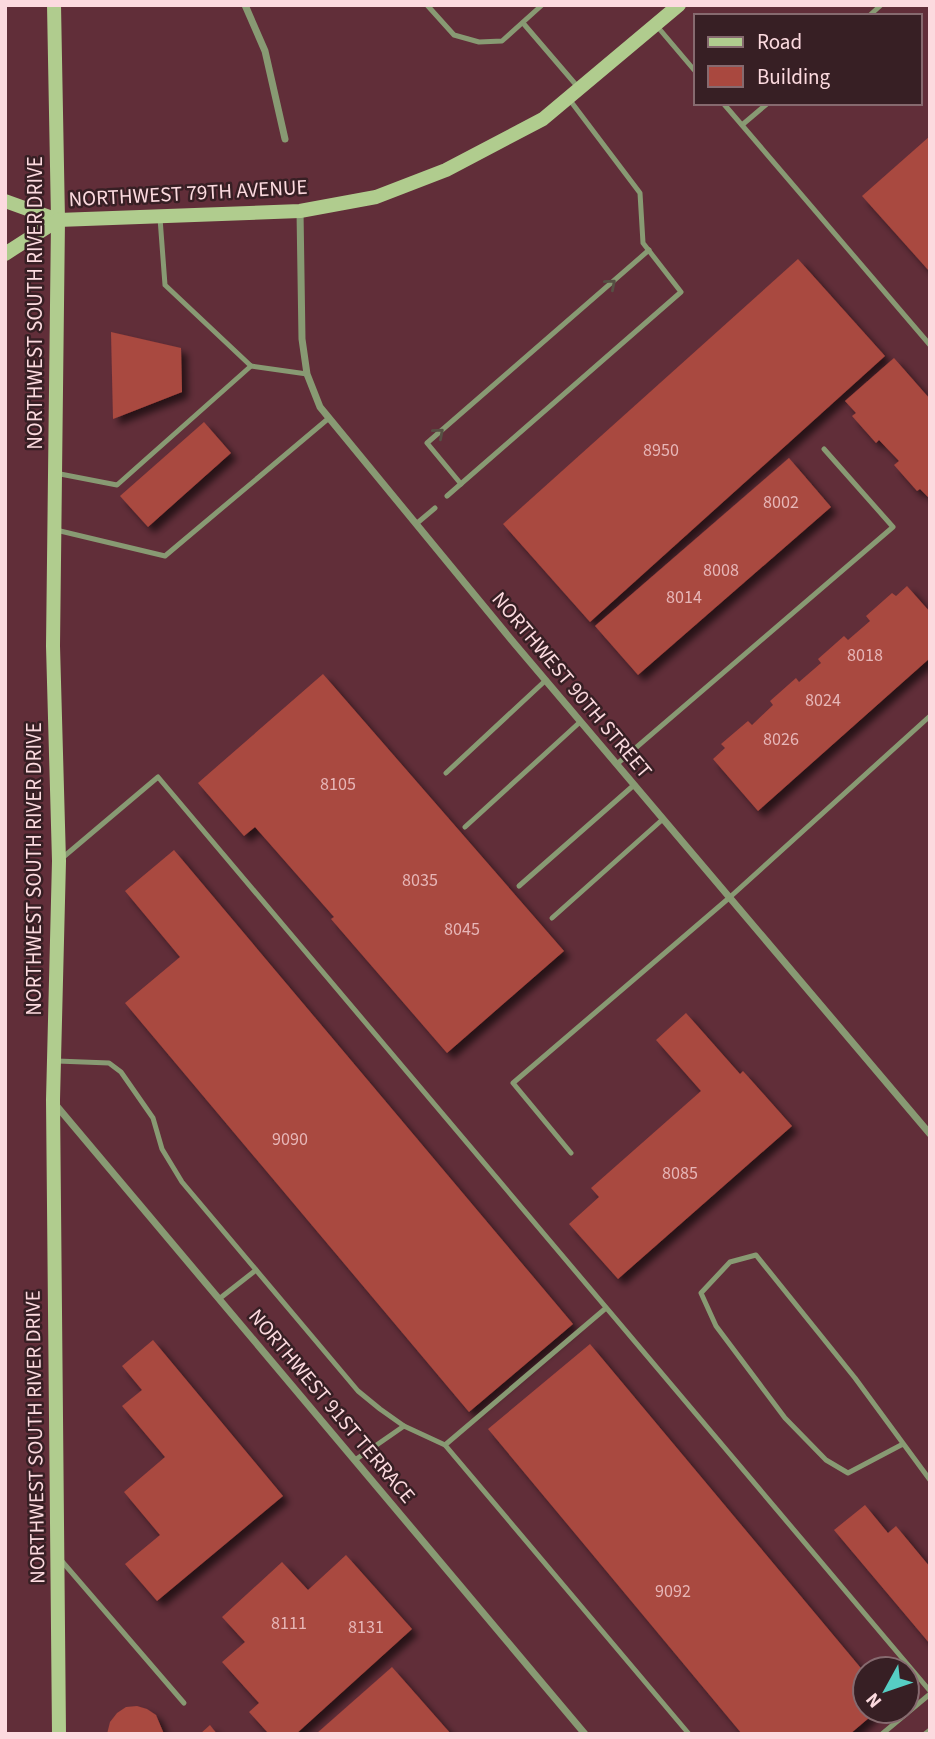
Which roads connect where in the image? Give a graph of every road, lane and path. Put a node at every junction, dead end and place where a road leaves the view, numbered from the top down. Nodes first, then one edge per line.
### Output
1 (54, 5) edge
2 (245, 5) edge
3 (427, 5) edge
4 (542, 5) edge
5 (680, 5) edge
6 (523, 23) junction
7 (656, 25) junction
8 (694, 70) edge
9 (573, 94) junction
10 (725, 105) edge
11 (766, 105) edge
12 (742, 125) junction
13 (285, 139) dead end
14 (6, 201) edge
15 (300, 211) junction
16 (160, 217) junction
17 (58, 220) junction
18 (649, 250) junction
19 (6, 254) edge
20 (930, 345) edge
21 (251, 366) junction
22 (307, 374) junction
23 (329, 418) junction
24 (824, 449) dead end
25 (55, 473) junction
26 (461, 484) junction
27 (447, 496) dead end
28 (435, 508) dead end
29 (416, 524) junction
30 (55, 529) junction
31 (546, 680) junction
32 (930, 716) edge
33 (580, 722) junction
34 (617, 764) junction
35 (446, 773) dead end
36 (634, 785) junction
37 (663, 819) junction
38 (465, 827) dead end
39 (59, 861) junction
40 (519, 886) dead end
41 (729, 898) junction
42 (552, 918) dead end
43 (54, 1061) junction
44 (53, 1101) junction
45 (930, 1134) edge
46 (571, 1153) dead end
47 (256, 1270) junction
48 (219, 1299) junction
49 (606, 1308) junction
50 (404, 1426) junction
51 (903, 1444) junction
52 (444, 1445) junction
53 (355, 1460) junction
54 (930, 1480) edge
55 (58, 1557) junction
56 (930, 1693) edge
57 (184, 1703) dead end
58 (930, 1730) edge
59 (59, 1734) edge
60 (584, 1734) edge
61 (689, 1734) edge
62 (882, 1734) edge
63 (925, 1734) edge

1 - 17 street, NORTHWEST SOUTH RIVER DRIVE
2 - 13 street
3 - 6 lane
4 - 6 lane
5 - 7 street, NORTHWEST 79TH AVENUE
6 - 9 lane
7 - 8 lane
7 - 9 street, NORTHWEST 79TH AVENUE
9 - 15 street, NORTHWEST 79TH AVENUE
9 - 18 lane
10 - 12 lane
11 - 12 lane
12 - 20 lane
14 - 17 street, NORTHWEST 79TH AVENUE
15 - 16 street, NORTHWEST 79TH AVENUE
15 - 22 street, NORTHWEST 90TH STREET
16 - 17 street, NORTHWEST 79TH AVENUE
16 - 21 lane
17 - 19 street, NORTHWEST 79TH AVENUE
17 - 25 street, NORTHWEST SOUTH RIVER DRIVE
18 - 26 lane
26 -> 18 lane
21 - 22 lane
21 - 25 lane
22 - 23 street, NORTHWEST 90TH STREET
23 - 29 street, NORTHWEST 90TH STREET
23 - 30 lane
24 - 34 lane
25 - 30 street, NORTHWEST SOUTH RIVER DRIVE
26 - 27 lane
28 - 29 lane
29 - 31 street, NORTHWEST 90TH STREET
30 - 39 street, NORTHWEST SOUTH RIVER DRIVE
31 - 33 street, NORTHWEST 90TH STREET
31 - 35 lane
32 - 41 lane
33 - 34 street, NORTHWEST 90TH STREET
33 - 38 lane
34 - 36 street, NORTHWEST 90TH STREET
36 - 37 street, NORTHWEST 90TH STREET
36 - 40 lane
37 - 41 street, NORTHWEST 90TH STREET
37 - 42 lane
39 - 43 street, NORTHWEST SOUTH RIVER DRIVE
39 - 49 lane
41 - 45 street, NORTHWEST 90TH STREET
41 - 46 lane
43 - 44 street, NORTHWEST SOUTH RIVER DRIVE
43 - 47 lane
44 - 48 street, NORTHWEST 91ST TERRACE
44 - 55 street, NORTHWEST SOUTH RIVER DRIVE
47 - 48 lane
47 - 50 lane
48 - 53 street, NORTHWEST 91ST TERRACE
49 - 52 lane
49 - 56 lane
50 - 52 lane
50 - 53 lane
51 - 51 lane
51 - 54 lane
52 - 61 lane
53 - 60 street, NORTHWEST 91ST TERRACE
55 - 57 lane
55 - 59 street, NORTHWEST SOUTH RIVER DRIVE
56 - 62 lane
58 - 63 lane

